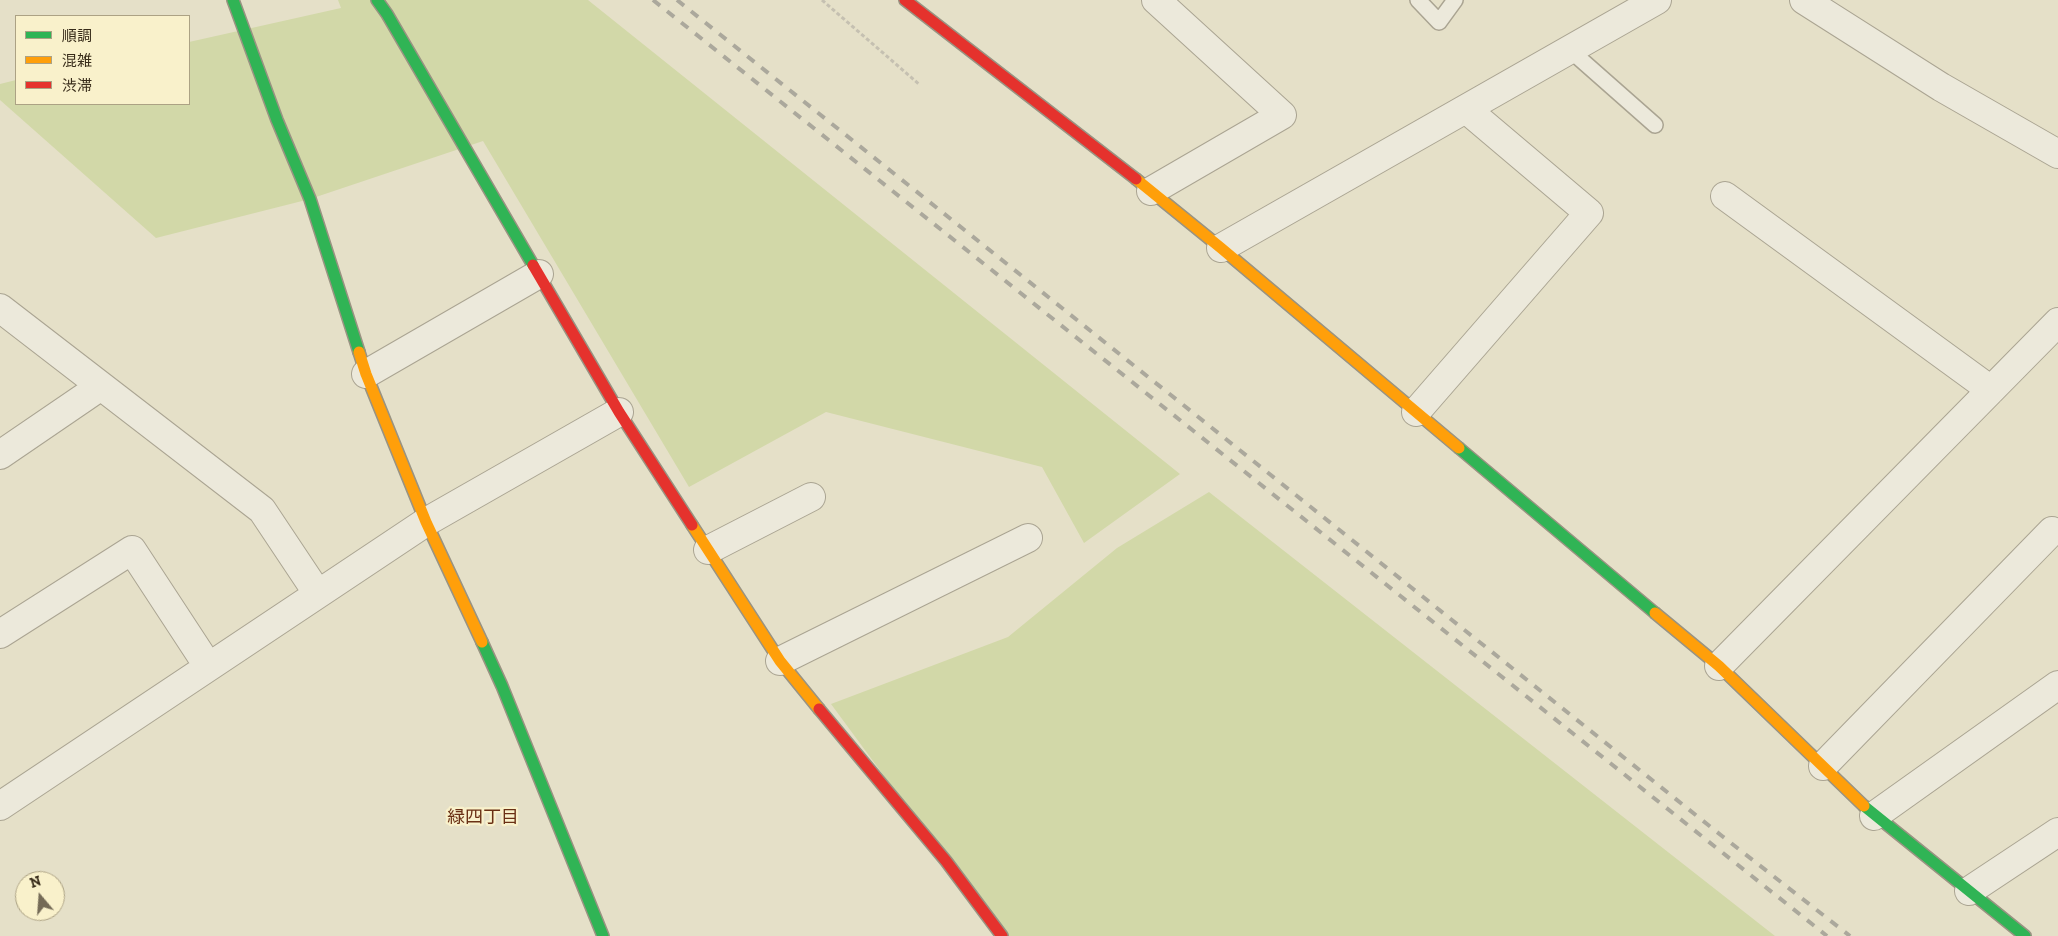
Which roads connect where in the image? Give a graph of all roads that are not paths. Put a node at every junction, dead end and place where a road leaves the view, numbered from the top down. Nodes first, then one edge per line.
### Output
1 (234, 0) edge
2 (377, 0) edge
3 (904, 0) edge
4 (1156, 0) edge
5 (1418, 0) edge
6 (1455, 0) edge
7 (1657, 0) edge
8 (1804, 0) edge
9 (1570, 50) junction
10 (1466, 109) junction
11 (1655, 125) dead end
12 (2058, 154) edge
13 (1151, 191) junction
14 (1725, 196) dead end
15 (1221, 248) junction
16 (539, 274) junction
17 (0, 308) edge
18 (2058, 322) edge
19 (366, 374) junction
20 (101, 386) junction
21 (1991, 390) junction
22 (620, 412) junction
23 (1416, 412) junction
24 (0, 455) edge
25 (811, 497) dead end
26 (426, 522) junction
27 (2056, 532) edge
28 (1028, 538) dead end
29 (708, 550) junction
30 (318, 594) junction
31 (0, 634) edge
32 (780, 661) junction
33 (208, 666) junction
34 (1719, 666) junction
35 (2058, 686) edge
36 (1823, 766) junction
37 (0, 806) edge
38 (1874, 816) junction
39 (2058, 832) edge
40 (1969, 891) junction
41 (603, 936) edge
42 (1002, 936) edge
43 (2025, 936) edge

1 - 19 street
2 - 16 street
3 - 13 street
4 - 13 street
5 - 6 lane
7 - 9 street
8 - 12 street
9 - 10 street
9 - 11 lane
10 - 15 street
10 - 23 street
13 - 15 street
14 - 21 street
15 - 23 street
16 - 19 street
16 - 22 street
17 - 20 street
18 - 21 street
19 - 26 street
20 - 24 street
20 - 30 street
21 - 34 street
22 - 26 street
22 - 29 street
23 - 34 street
25 - 29 street
26 - 30 street
26 - 41 street
27 - 36 street
28 - 32 street
29 - 32 street
30 - 33 street
31 - 33 street
32 - 42 street
33 - 37 street
34 - 36 street
35 - 38 street
36 - 38 street
38 - 40 street
39 - 40 street
40 - 43 street

